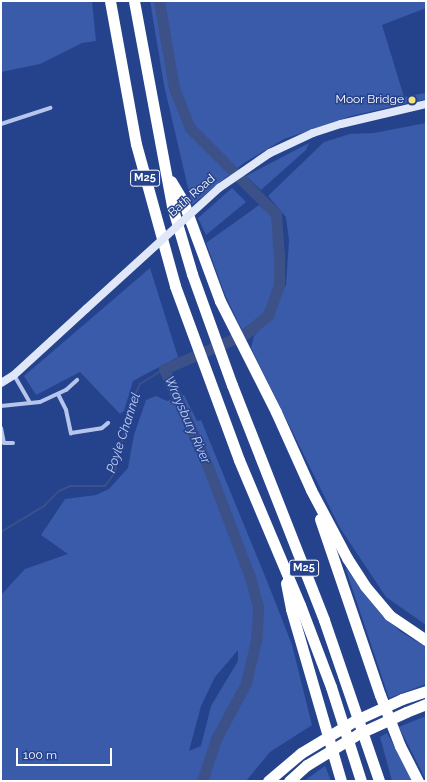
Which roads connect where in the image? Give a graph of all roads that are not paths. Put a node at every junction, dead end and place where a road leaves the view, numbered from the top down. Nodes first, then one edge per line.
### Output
1 (110, 1) edge
2 (134, 1) edge
3 (426, 104) edge
4 (50, 108) dead end
5 (1, 124) edge
6 (169, 177) junction
7 (14, 375) junction
8 (78, 380) dead end
9 (1, 383) edge
10 (58, 394) junction
11 (30, 403) junction
12 (1, 406) edge
13 (108, 422) dead end
14 (1, 428) edge
15 (14, 444) dead end
16 (310, 490) junction
17 (283, 569) junction
18 (426, 640) edge
19 (426, 691) edge
20 (426, 704) edge
21 (268, 781) edge
22 (289, 781) edge
23 (341, 781) edge
24 (361, 781) edge
25 (379, 781) edge
26 (418, 781) edge

1 - 17 highway, M25
2 - 6 highway, M25
3 - 7 street, Bath Road, bridge
4 - 5 street
6 - 16 highway, M25
6 - 25 highway, M25
7 - 9 street, Bath Road
7 - 11 street
8 - 10 street
10 - 11 street
10 - 13 street
11 - 12 street
14 - 15 street
16 - 18 highway, M25
16 - 26 highway, M25
17 - 23 highway, M25
17 - 24 highway, M25
19 - 21 highway, bridge
20 - 22 highway, bridge

